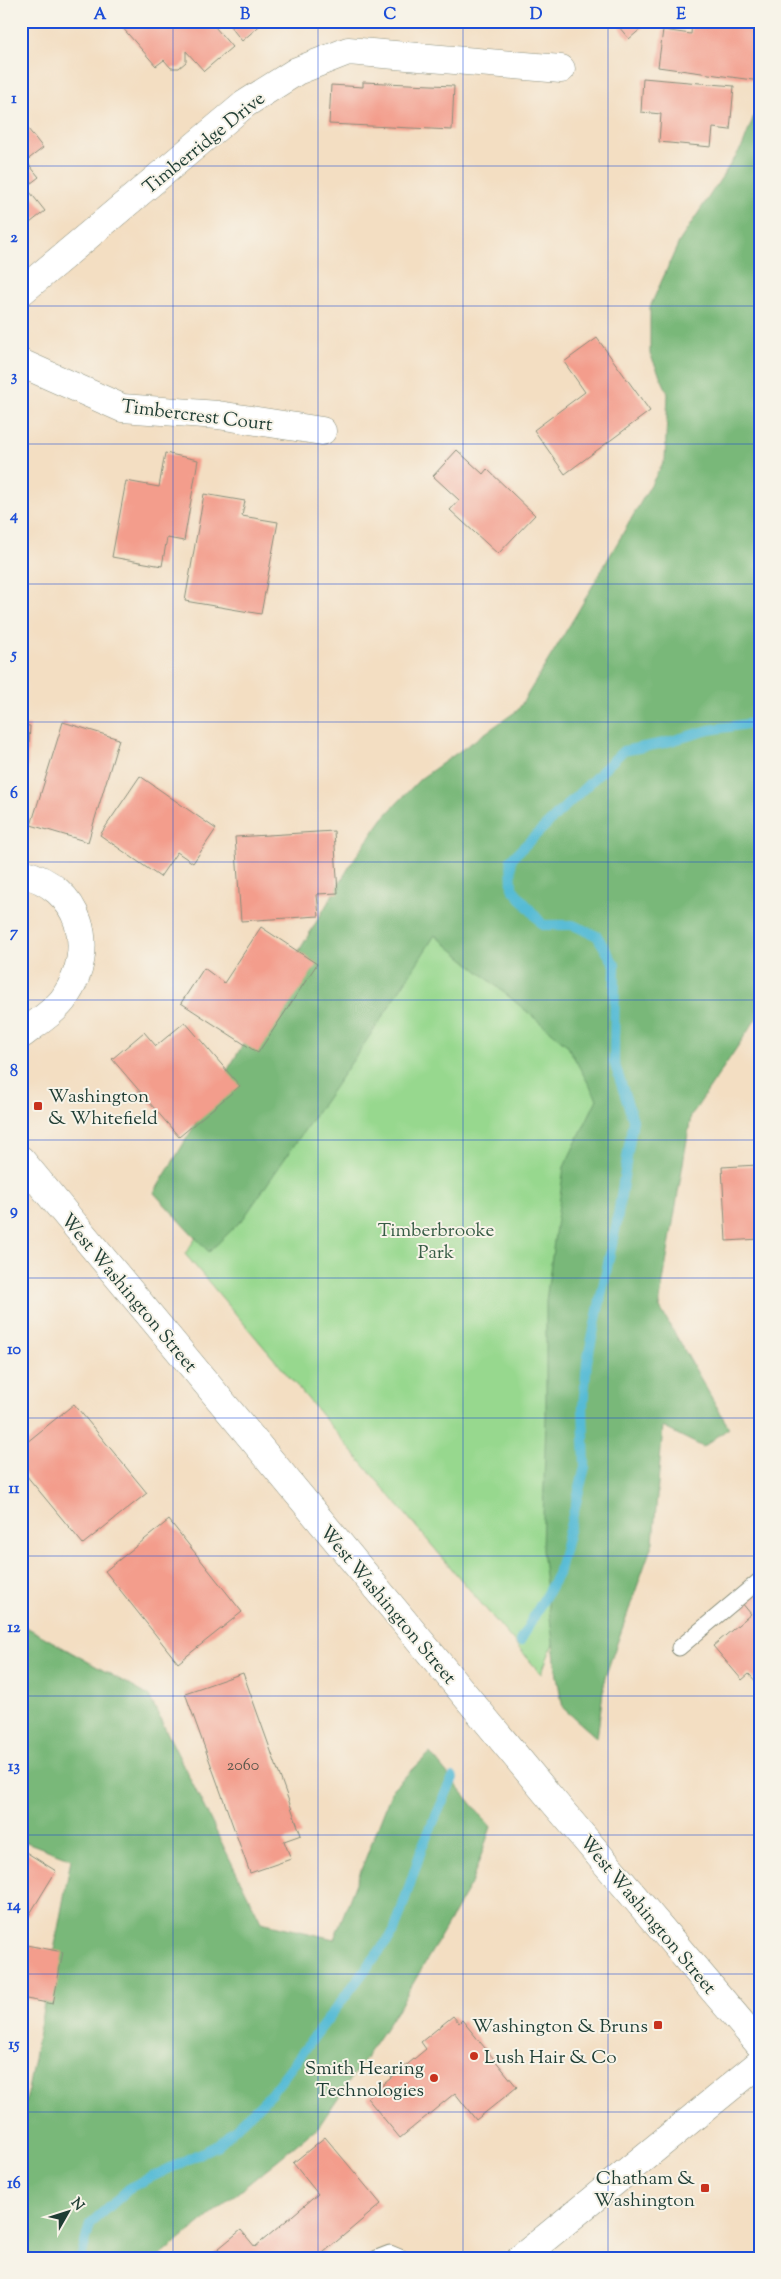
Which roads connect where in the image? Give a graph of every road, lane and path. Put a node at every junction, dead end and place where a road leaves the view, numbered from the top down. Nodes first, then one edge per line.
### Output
1 (561, 69) dead end
2 (21, 292) edge
3 (21, 363) edge
4 (322, 431) dead end
5 (21, 873) edge
6 (21, 1035) edge
7 (21, 1160) edge
8 (760, 1580) edge
9 (679, 1648) dead end
10 (760, 2045) edge
11 (760, 2063) edge
12 (377, 2258) edge
13 (402, 2258) edge
14 (521, 2258) edge

1 - 2 street, Timberridge Drive
3 - 4 street, Timbercrest Court
5 - 6 street
7 - 10 street, West Washington Street
8 - 9 lane
11 - 14 street
12 - 13 lane

